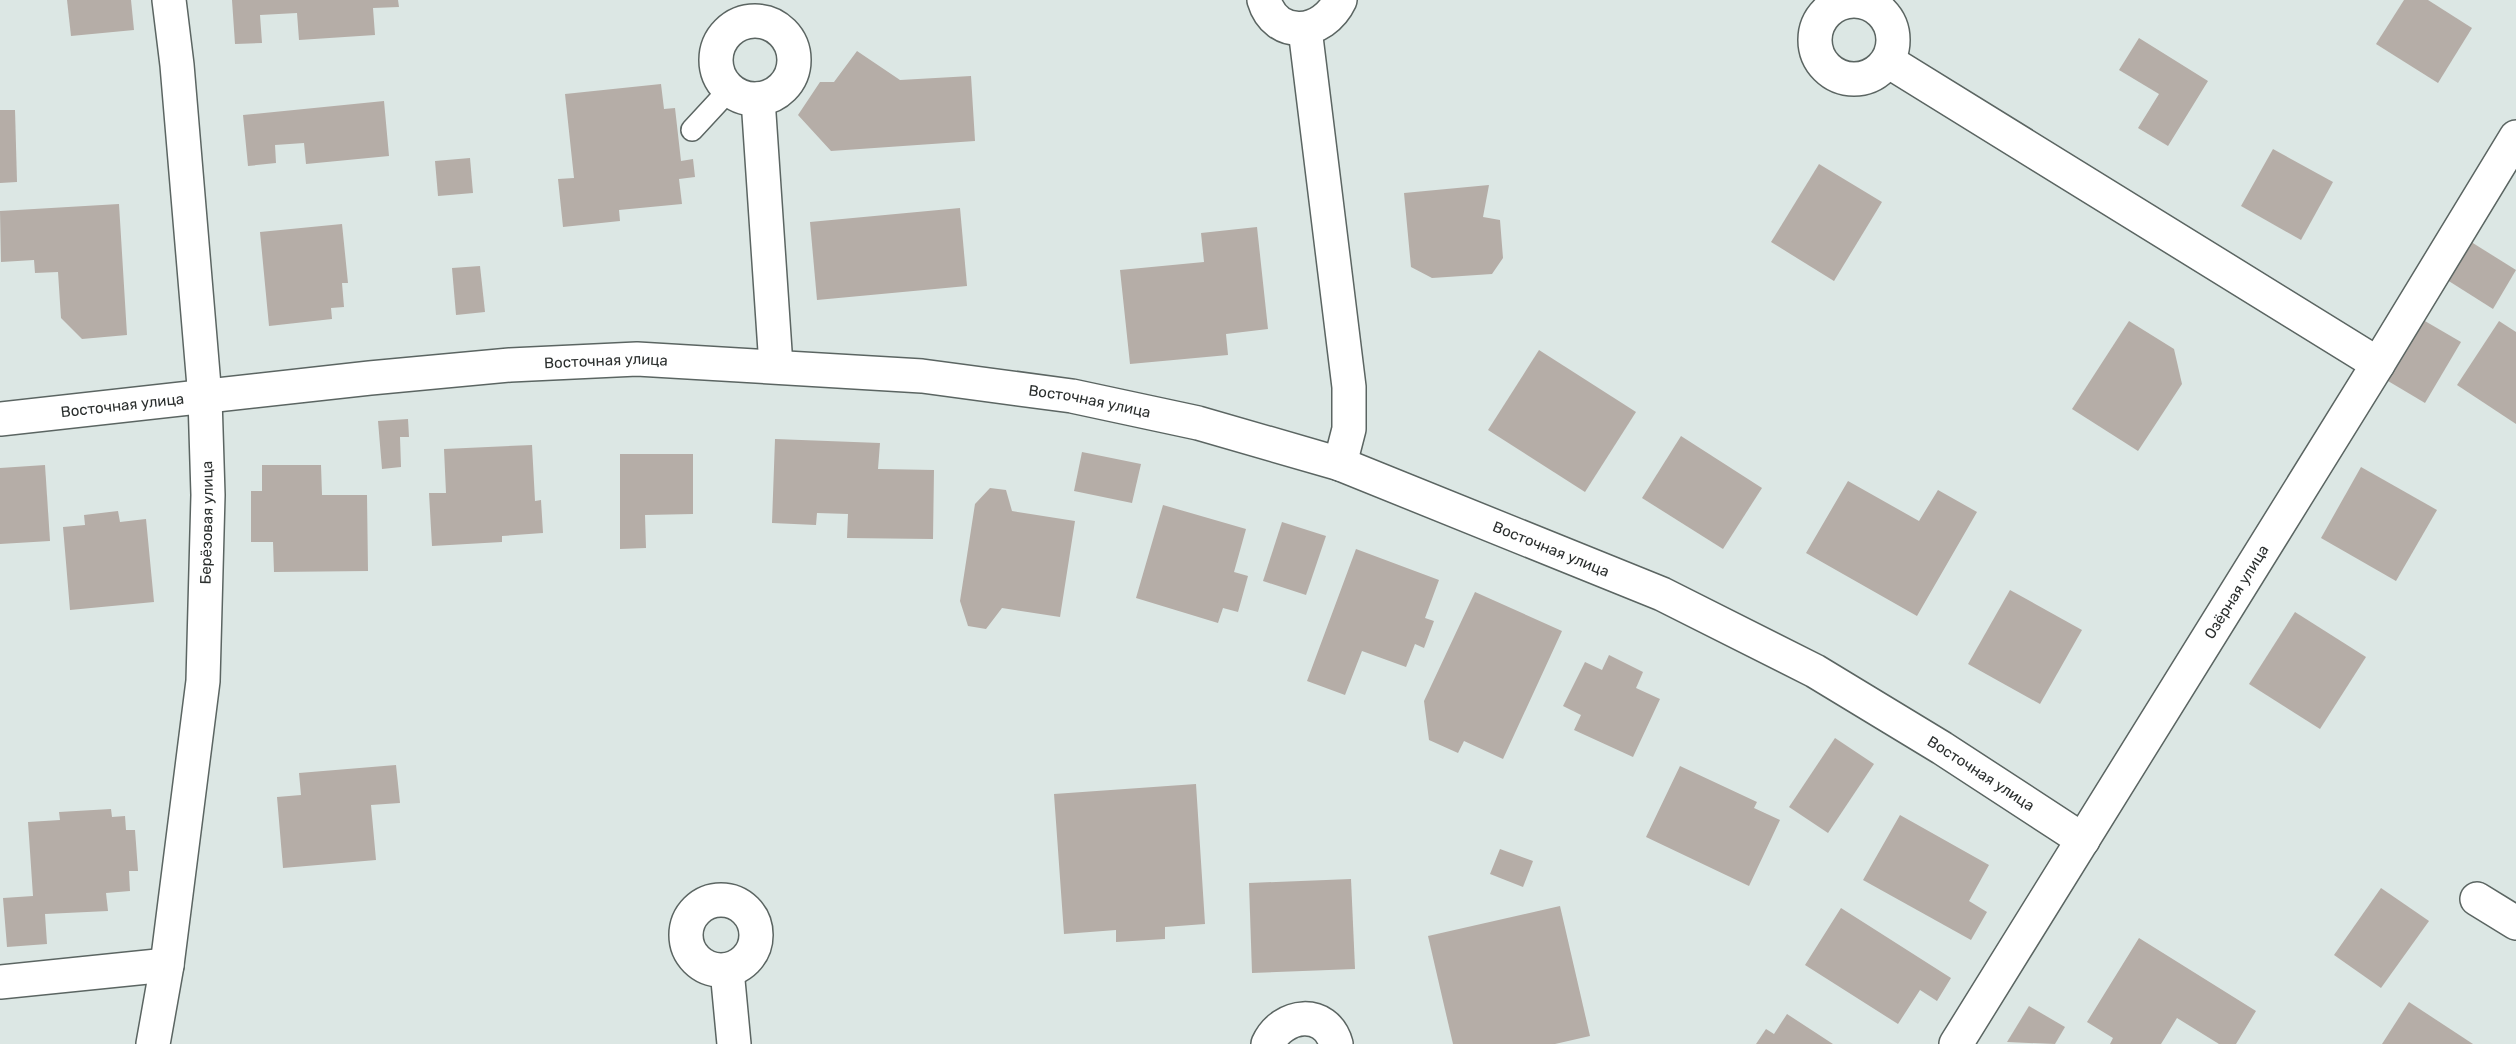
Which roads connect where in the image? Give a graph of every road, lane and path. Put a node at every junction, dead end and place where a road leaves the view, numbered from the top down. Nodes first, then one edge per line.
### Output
1 (169, 0) edge
2 (1264, 0) edge
3 (1340, 0) edge
4 (1305, 29) junction
5 (1888, 61) dead end
6 (744, 95) joint
7 (692, 130) dead end
8 (2516, 137) edge
9 (2379, 364) junction
10 (776, 366) junction
11 (205, 398) junction
12 (0, 419) edge
13 (1340, 464) junction
14 (2083, 840) junction
15 (2477, 899) dead end
16 (2516, 923) edge
17 (167, 965) junction
18 (727, 970) dead end
19 (0, 982) edge
20 (153, 1044) edge
21 (734, 1044) edge
22 (1268, 1044) edge
23 (1336, 1044) edge
24 (1956, 1044) edge

1 - 11 street, Берёзовая улица
2 - 4 street
3 - 4 street
4 - 13 street
5 - 9 street
6 - 7 lane
6 - 10 street
8 - 9 street, Озёрная улица
9 - 14 street, Озёрная улица
10 - 11 street, Восточная улица
10 - 13 street, Восточная улица
11 - 12 street, Восточная улица
11 - 17 street, Берёзовая улица
13 - 14 street, Восточная улица
14 - 24 street, Озёрная улица
15 - 16 street
17 - 19 street
17 - 20 street, Берёзовая улица
18 - 21 street
22 - 23 street

